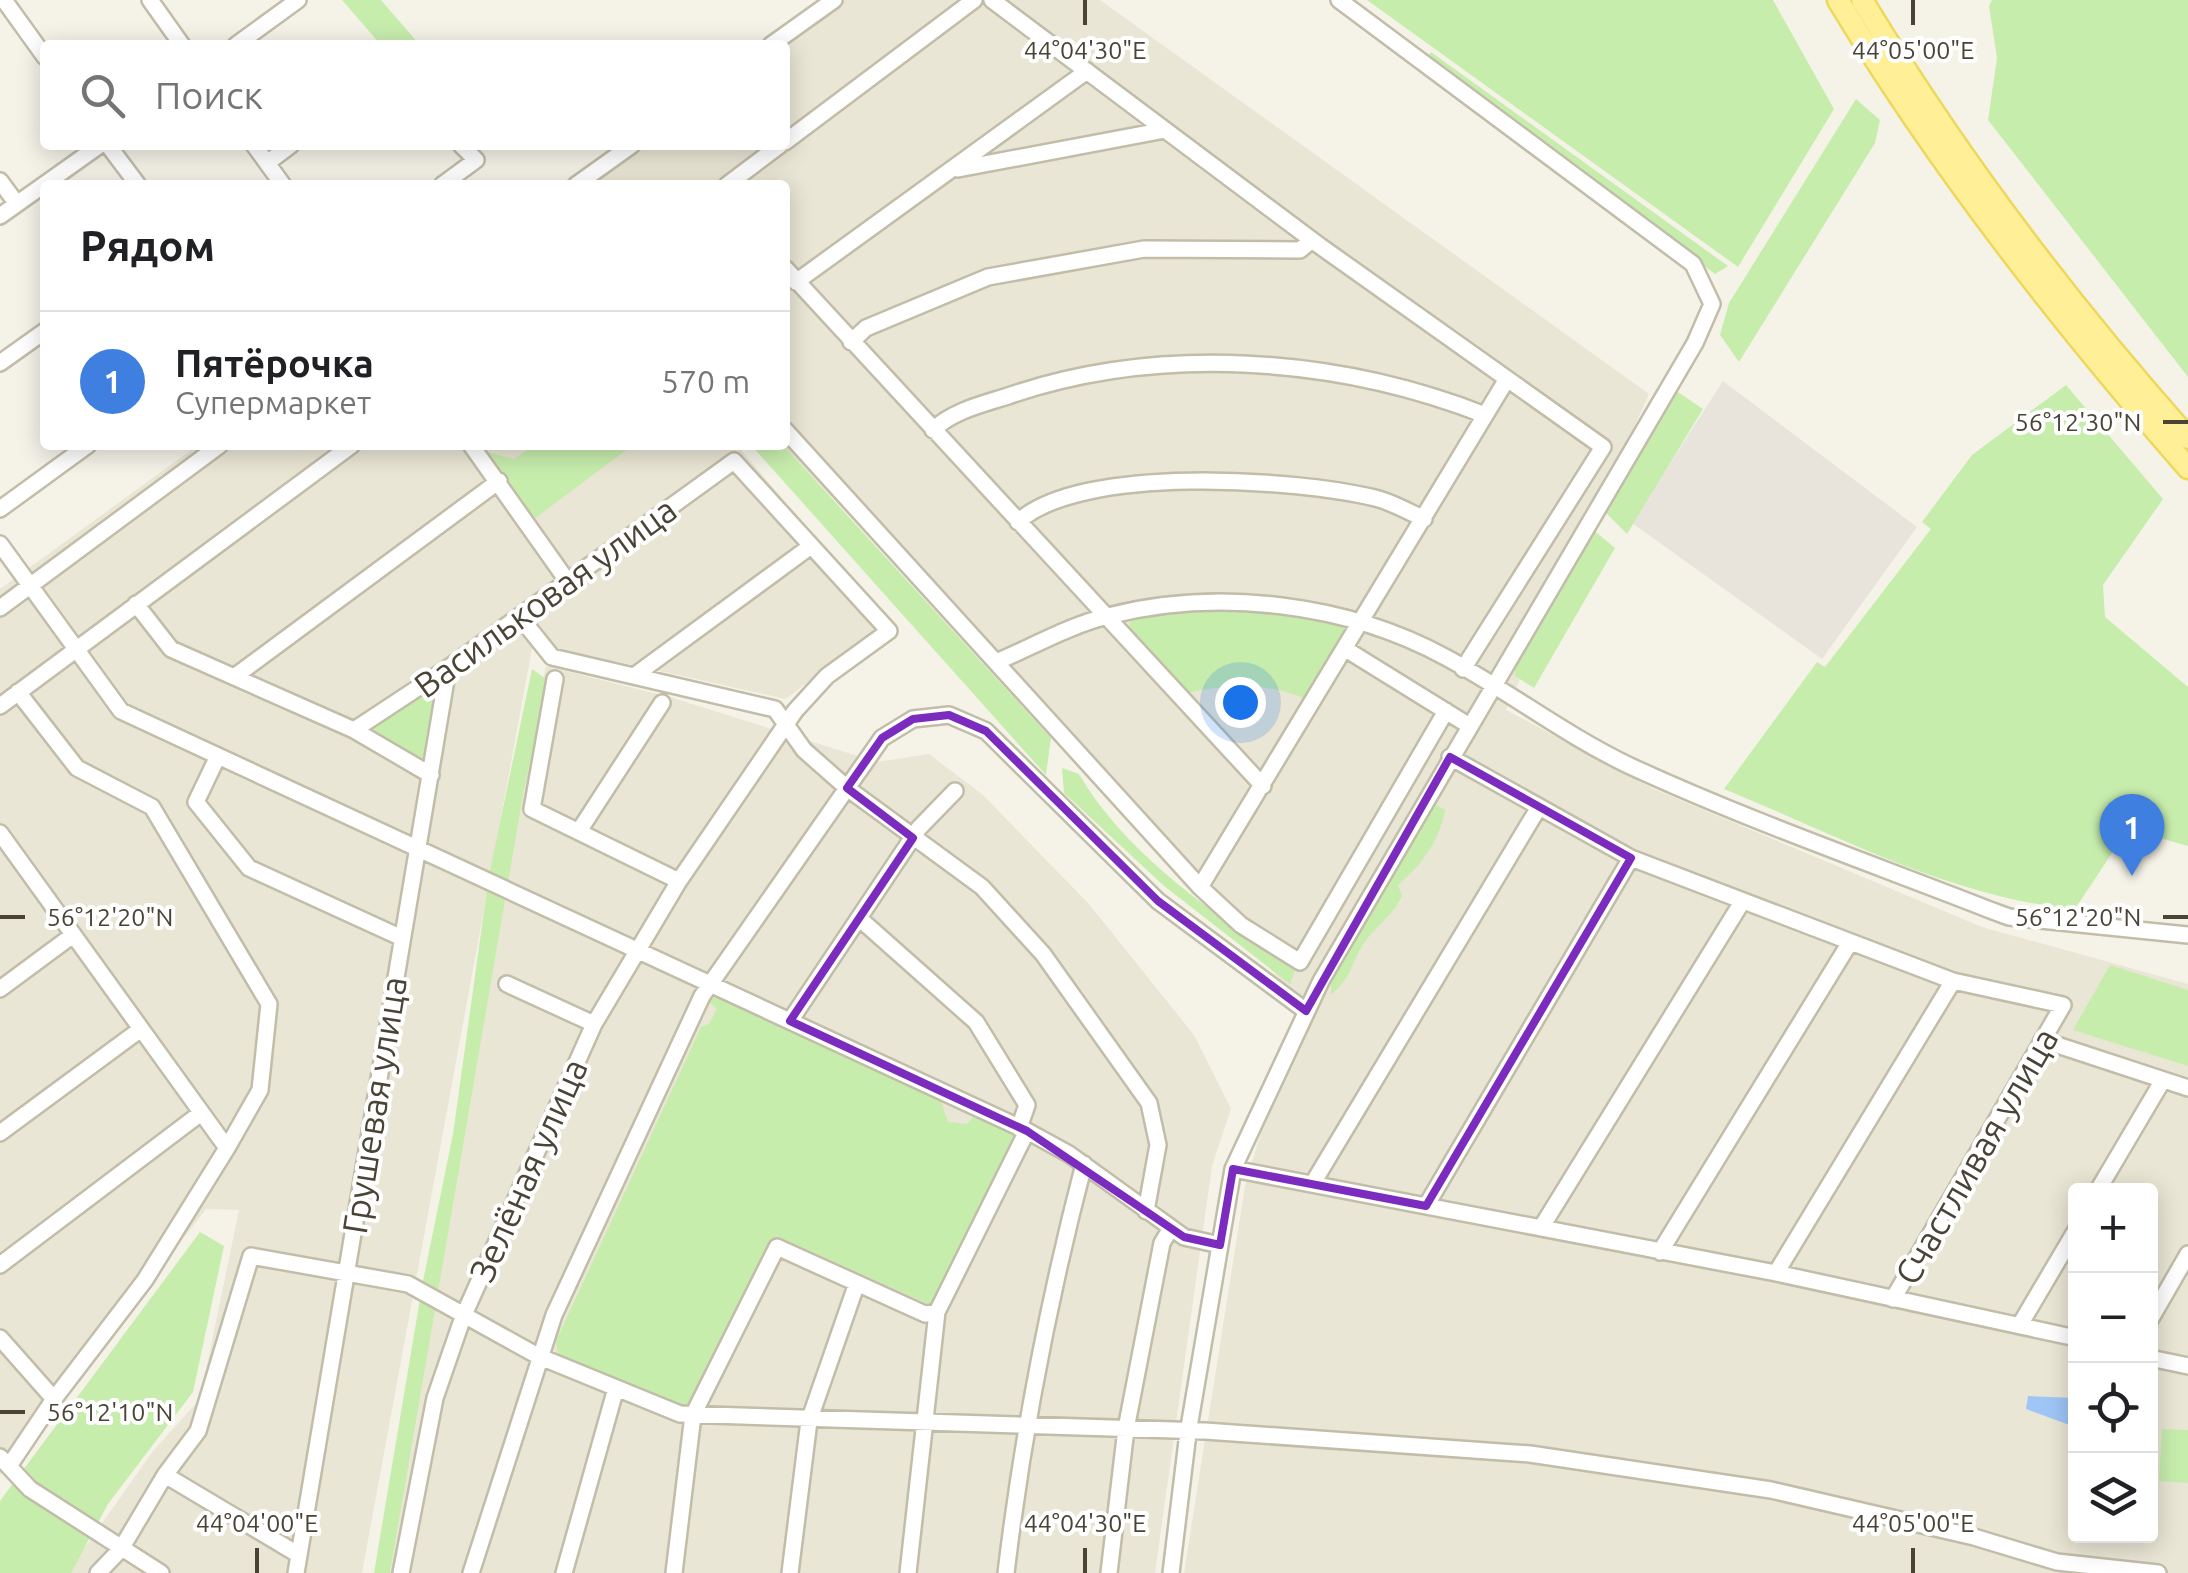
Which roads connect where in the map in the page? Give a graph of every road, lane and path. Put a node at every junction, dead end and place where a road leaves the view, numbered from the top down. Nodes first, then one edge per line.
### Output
1 (4, 0) edge
2 (150, 0) edge
3 (298, 0) edge
4 (834, 0) edge
5 (974, 0) edge
6 (992, 0) edge
7 (1339, 0) edge
8 (1838, 0) edge
9 (1862, 0) edge
10 (178, 40) edge
11 (243, 40) edge
12 (779, 40) edge
13 (40, 50) edge
14 (1087, 71) junction
15 (1165, 130) junction
16 (790, 138) edge
17 (93, 150) edge
18 (112, 150) edge
19 (258, 150) edge
20 (284, 150) edge
21 (465, 150) edge
22 (625, 150) edge
23 (774, 150) edge
24 (267, 162) junction
25 (953, 170) junction
26 (0, 180) edge
27 (51, 180) edge
28 (134, 180) edge
29 (280, 180) edge
30 (449, 180) edge
31 (583, 180) edge
32 (734, 180) edge
33 (40, 188) edge
34 (17, 204) junction
35 (0, 216) edge
36 (1312, 240) junction
37 (790, 274) edge
38 (796, 282) junction
39 (40, 335) edge
40 (851, 342) junction
41 (0, 363) edge
42 (1507, 379) junction
43 (1486, 415) junction
44 (934, 430) junction
45 (790, 435) edge
46 (2188, 438) edge
47 (81, 450) edge
48 (213, 450) edge
49 (345, 450) edge
50 (475, 450) edge
51 (2188, 468) edge
52 (499, 482) junction
53 (0, 510) edge
54 (1424, 519) junction
55 (1018, 522) junction
56 (0, 544) edge
57 (811, 546) junction
58 (568, 582) junction
59 (29, 587) junction
60 (136, 604) junction
61 (0, 608) edge
62 (1106, 616) junction
63 (520, 617) junction
64 (1363, 623) junction
65 (75, 650) junction
66 (1346, 650) junction
67 (996, 662) junction
68 (448, 668) junction
69 (1463, 669) junction
70 (234, 676) junction
71 (634, 676) junction
72 (555, 679) dead end
73 (1495, 688) junction
74 (18, 692) junction
75 (662, 703) dead end
76 (0, 706) edge
77 (1446, 711) junction
78 (787, 724) junction
79 (1468, 725) junction
80 (354, 730) junction
81 (218, 756) junction
82 (1450, 757) junction
83 (431, 774) junction
84 (1263, 786) junction
85 (847, 788) junction
86 (955, 791) dead end
87 (1540, 807) junction
88 (580, 832) junction
89 (914, 838) junction
90 (2, 841) edge
91 (416, 848) junction
92 (1631, 858) junction
93 (679, 881) junction
94 (1200, 887) junction
95 (1742, 902) junction
96 (860, 919) junction
97 (73, 935) junction
98 (2188, 935) edge
99 (402, 938) junction
100 (1849, 944) junction
101 (635, 952) junction
102 (1953, 981) junction
103 (508, 984) dead end
104 (710, 984) junction
105 (0, 989) edge
106 (1306, 1012) junction
107 (790, 1022) junction
108 (594, 1024) junction
109 (141, 1030) junction
110 (2042, 1040) junction
111 (2163, 1080) junction
112 (2188, 1088) edge
113 (201, 1112) junction
114 (1023, 1130) junction
115 (0, 1133) edge
116 (227, 1148) junction
117 (1084, 1164) junction
118 (1233, 1168) junction
119 (1314, 1183) junction
120 (2102, 1183) edge
121 (1426, 1206) junction
122 (1146, 1211) junction
123 (1171, 1228) junction
124 (1541, 1228) junction
125 (2068, 1244) edge
126 (1220, 1245) junction
127 (1660, 1252) junction
128 (2188, 1254) edge
129 (0, 1265) edge
130 (346, 1272) junction
131 (1776, 1273) junction
132 (857, 1283) junction
133 (1892, 1300) junction
134 (2158, 1306) edge
135 (937, 1312) junction
136 (463, 1317) junction
137 (2021, 1324) junction
138 (2068, 1336) edge
139 (0, 1338) edge
140 (538, 1356) junction
141 (2158, 1360) edge
142 (2188, 1366) edge
143 (616, 1388) junction
144 (54, 1399) junction
145 (694, 1415) junction
146 (809, 1421) junction
147 (926, 1425) junction
148 (1024, 1427) junction
149 (1126, 1430) junction
150 (1188, 1433) junction
151 (4, 1461) edge
152 (164, 1476) junction
153 (121, 1549) junction
154 (299, 1555) junction
155 (98, 1573) edge
156 (161, 1573) edge
157 (296, 1573) edge
158 (401, 1573) edge
159 (471, 1573) edge
160 (564, 1573) edge
161 (674, 1573) edge
162 (790, 1573) edge
163 (908, 1573) edge
164 (1006, 1573) edge
165 (1109, 1573) edge
166 (1172, 1573) edge
167 (2158, 1573) edge

1 - 13 street
2 - 10 street
3 - 11 street
4 - 12 street
5 - 16 street
6 - 14 street
7 - 73 street
8 - 51 main road
9 - 46 main road
14 - 15 street
14 - 25 street
15 - 25 street
15 - 36 street
17 - 27 street
18 - 28 street
19 - 24 street
20 - 24 street
21 - 30 street
22 - 31 street
23 - 32 street
24 - 29 street
25 - 38 street
26 - 34 street
33 - 34 street
34 - 35 street
36 - 40 street
36 - 42 street
37 - 38 street
38 - 40 street
39 - 41 street
40 - 44 street
42 - 43 street
42 - 69 street
43 - 44 street
43 - 54 street
44 - 55 street
45 - 67 street
47 - 53 street
48 - 59 street
49 - 60 street
50 - 52 street
52 - 58 street
52 - 70 street
54 - 55 street
54 - 64 street
55 - 62 street
56 - 59 street
57 - 58 street, Васильковая улица
57 - 71 street
57 - 78 street
58 - 63 street, Васильковая улица
59 - 61 street
59 - 65 street
60 - 65 street
60 - 70 street
62 - 64 street
62 - 67 street
62 - 84 street
63 - 68 street, Васильковая улица
63 - 71 street
64 - 66 street
64 - 69 street
65 - 74 street
65 - 81 street
66 - 77 street
66 - 84 street
67 - 94 street
68 - 80 street, Васильковая улица
68 - 83 street, Грушевая улица
69 - 73 street
70 - 80 street
71 - 78 street
72 - 88 street
73 - 79 street
73 - 98 street
74 - 76 street
74 - 116 street
75 - 88 street
77 - 79 street
77 - 94 street
78 - 85 street
78 - 93 street, Зелёная улица
79 - 82 street
80 - 83 street
81 - 91 street
81 - 99 street, Грушевая улица
82 - 87 street, Счастливая улица
82 - 106 street
83 - 91 street, Грушевая улица
84 - 94 street
85 - 89 street
85 - 104 street
85 - 106 street
86 - 89 street
87 - 92 street, Счастливая улица
87 - 119 street
88 - 93 street
89 - 96 street
89 - 122 street
90 - 97 street
91 - 99 street, Грушевая улица
91 - 101 street
92 - 95 street, Счастливая улица
92 - 121 street
93 - 101 street, Зелёная улица
95 - 100 street, Счастливая улица
95 - 124 street
96 - 107 street
96 - 114 street
97 - 105 street
97 - 109 street
99 - 130 street, Грушевая улица
100 - 102 street, Счастливая улица
100 - 127 street
101 - 104 street
101 - 108 street, Зелёная улица
102 - 110 street, Счастливая улица
102 - 131 street
103 - 108 street, Зелёная улица
104 - 107 street
104 - 140 street
106 - 118 street
107 - 114 street
108 - 136 street, Зелёная улица
109 - 113 street
109 - 115 street
110 - 111 street
110 - 133 street, Счастливая улица
111 - 112 street
111 - 120 street
113 - 116 street
113 - 129 street
114 - 117 street
114 - 135 street
116 - 144 street
117 - 122 street
117 - 148 street
118 - 119 street
118 - 126 street
119 - 121 street
121 - 124 street
122 - 123 street
123 - 126 street
123 - 149 street
124 - 127 street
125 - 137 street
126 - 150 street
127 - 131 street
128 - 134 street
130 - 136 street
130 - 152 street, Грушевая улица
130 - 154 street, Грушевая улица
131 - 133 street
132 - 135 street
132 - 145 street
132 - 146 street
133 - 137 street
135 - 147 street
136 - 140 street
136 - 158 street, Зелёная улица
137 - 138 street
139 - 144 street
140 - 143 street
140 - 159 street
141 - 142 street
143 - 145 street
143 - 160 street
144 - 151 street
145 - 146 street
145 - 161 street
146 - 147 street
146 - 162 street
147 - 148 street
147 - 163 street
148 - 149 street
148 - 164 street
149 - 150 street
149 - 165 street
150 - 166 street
150 - 167 street
151 - 153 street
152 - 153 street
152 - 154 street
153 - 155 street
153 - 156 street
154 - 157 street, Грушевая улица

